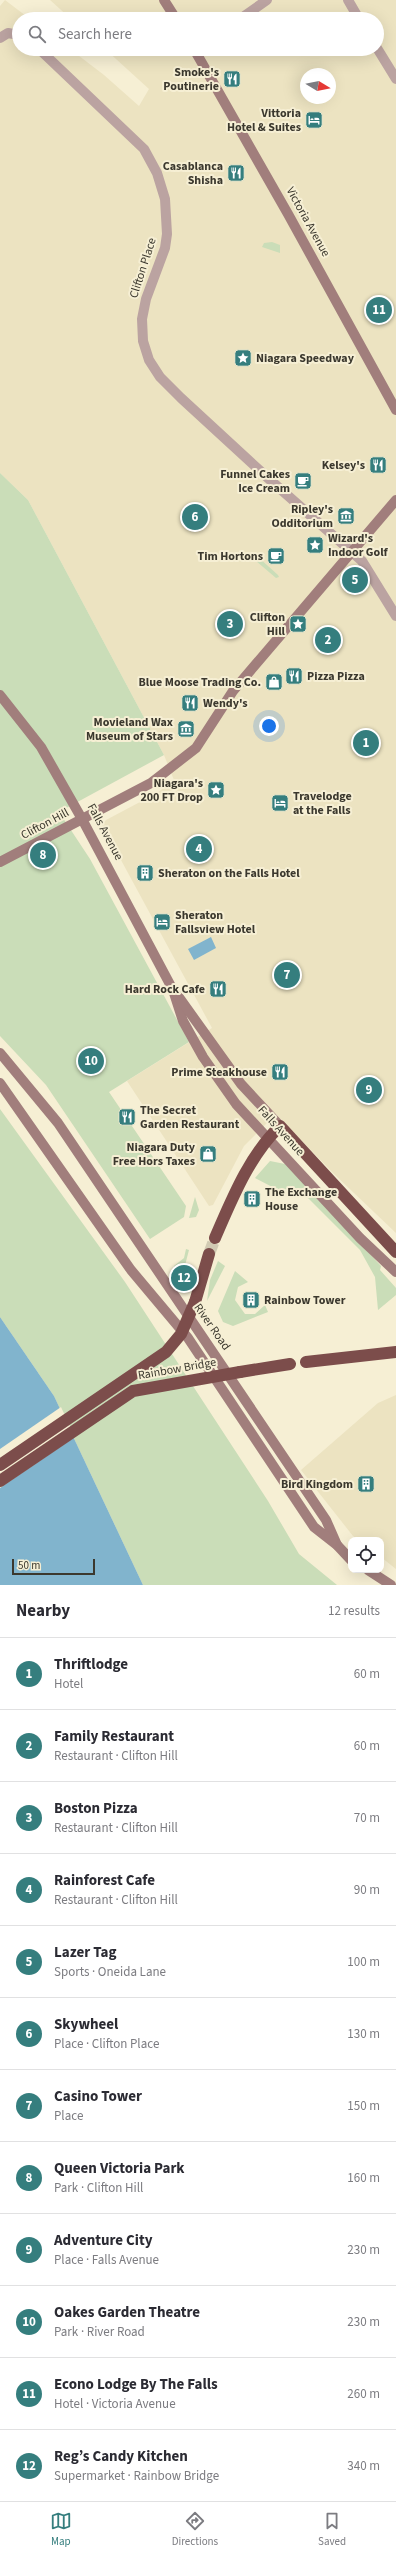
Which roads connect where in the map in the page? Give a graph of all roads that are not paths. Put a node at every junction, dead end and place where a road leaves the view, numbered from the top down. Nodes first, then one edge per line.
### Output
1 (164, 0) edge
2 (267, 0) edge
3 (348, 0) edge
4 (172, 12) edge
5 (250, 12) edge
6 (355, 12) edge
7 (12, 34) edge
8 (0, 38) edge
9 (46, 56) edge
10 (199, 56) edge
11 (382, 56) edge
12 (396, 79) edge
13 (396, 410) edge
14 (396, 500) edge
15 (352, 550) junction
16 (396, 616) edge
17 (0, 695) edge
18 (82, 819) junction
19 (0, 862) edge
20 (173, 990) junction
21 (0, 1053) edge
22 (0, 1083) edge
23 (280, 1126) junction
24 (268, 1137) junction
25 (215, 1238) tunnel mouth
26 (394, 1250) edge
27 (209, 1254) tunnel mouth
28 (396, 1272) edge
29 (396, 1352) edge
30 (306, 1362) dead end
31 (290, 1364) dead end
32 (0, 1465) edge
33 (0, 1481) edge
34 (338, 1545) junction
35 (348, 1557) edge
36 (373, 1573) edge
37 (391, 1585) edge

1 - 4 main road
2 - 5 street
3 - 6 street
7 - 8 street
9 - 15 street, Clifton Place
10 - 13 main road, Victoria Avenue
11 - 12 street
14 - 15 main road, Clifton Hill
15 - 16 street, Clifton Place
15 - 18 main road, Clifton Hill
17 - 18 main road, Falls Avenue
18 - 19 main road, Clifton Hill
18 - 20 main road, Falls Avenue
20 - 23 main road, Falls Avenue
20 - 24 main road, Falls Avenue
21 - 34 main road, River Road
22 - 34 main road, River Road
23 - 24 highway
23 - 26 highway, Falls Avenue
24 - 25 highway
24 - 28 main road, Falls Avenue
27 - 32 highway, Rainbow Bridge, bridge
29 - 30 highway
31 - 33 highway, Rainbow Bridge, bridge
34 - 35 main road, River Road
36 - 37 main road

